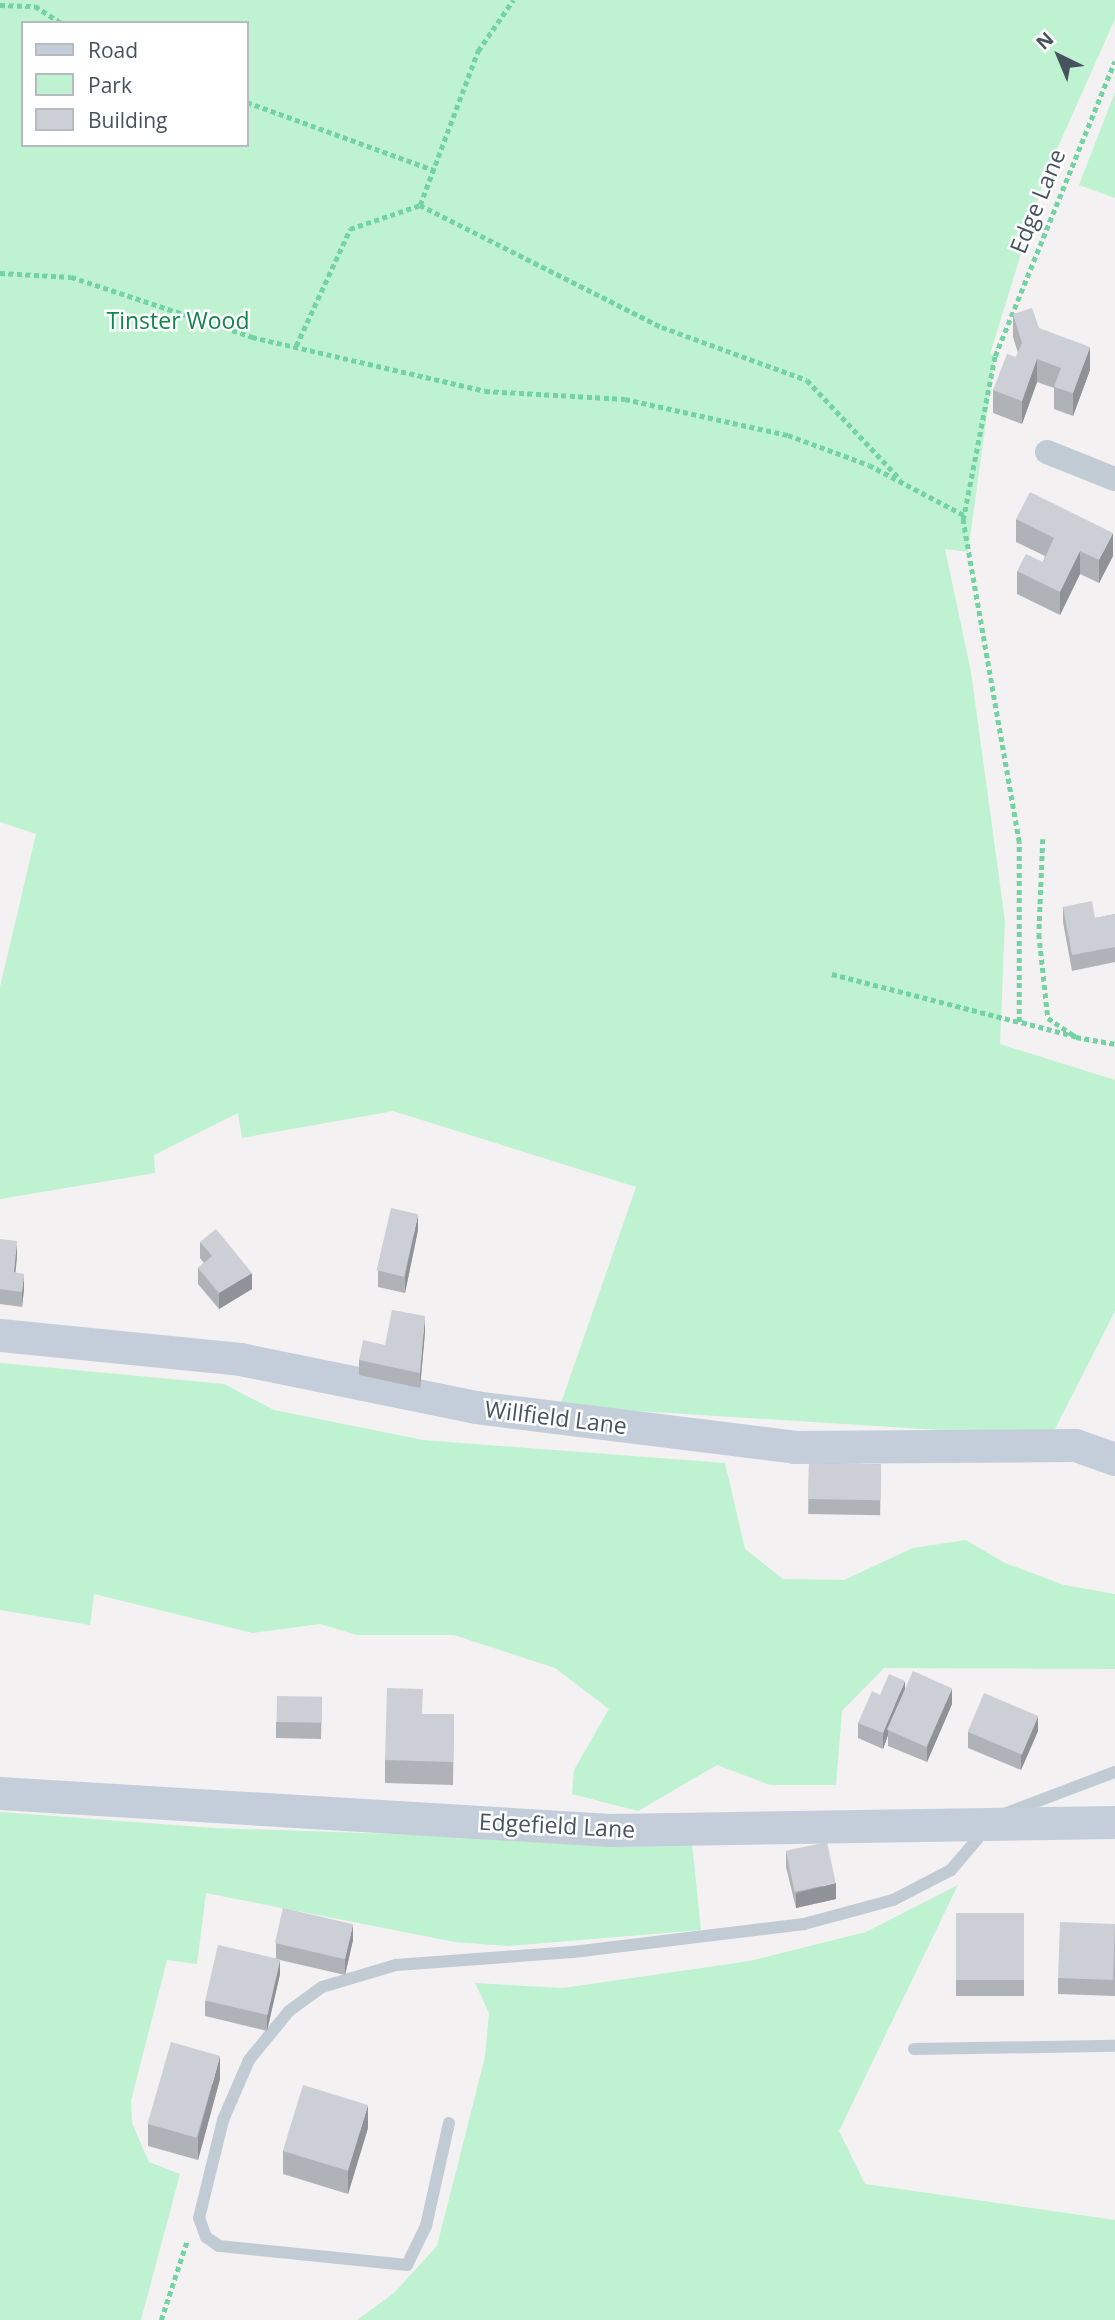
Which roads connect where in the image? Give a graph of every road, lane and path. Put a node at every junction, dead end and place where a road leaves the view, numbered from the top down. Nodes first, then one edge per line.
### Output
1 (513, 0) edge
2 (0, 5) edge
3 (58, 21) edge
4 (1115, 61) edge
5 (248, 102) edge
6 (437, 172) junction
7 (420, 205) junction
8 (0, 274) edge
9 (296, 346) junction
10 (1047, 452) dead end
11 (1115, 479) edge
12 (906, 484) junction
13 (964, 515) junction
14 (1043, 839) dead end
15 (831, 974) dead end
16 (1019, 1022) junction
17 (1076, 1037) junction
18 (1115, 1044) edge
19 (0, 1335) edge
20 (1115, 1459) edge
21 (1115, 1772) edge
22 (0, 1793) edge
23 (1115, 1822) edge
24 (989, 1824) junction
25 (1115, 2046) edge
26 (914, 2049) dead end
27 (449, 2123) dead end
28 (199, 2218) junction
29 (161, 2320) edge

1 - 6 path
2 - 3 path
4 - 13 path, Edge Lane
5 - 6 path
6 - 7 path
7 - 9 path
7 - 12 path
8 - 9 path
9 - 12 path
10 - 11 street
12 - 13 path
13 - 16 path
14 - 17 path
15 - 16 path
16 - 17 path
17 - 18 path
19 - 20 street, Willfield Lane
21 - 24 lane
22 - 24 street, Edgefield Lane
23 - 24 street, Edgefield Lane
24 - 28 lane
25 - 26 lane
27 - 28 lane
28 - 29 path

